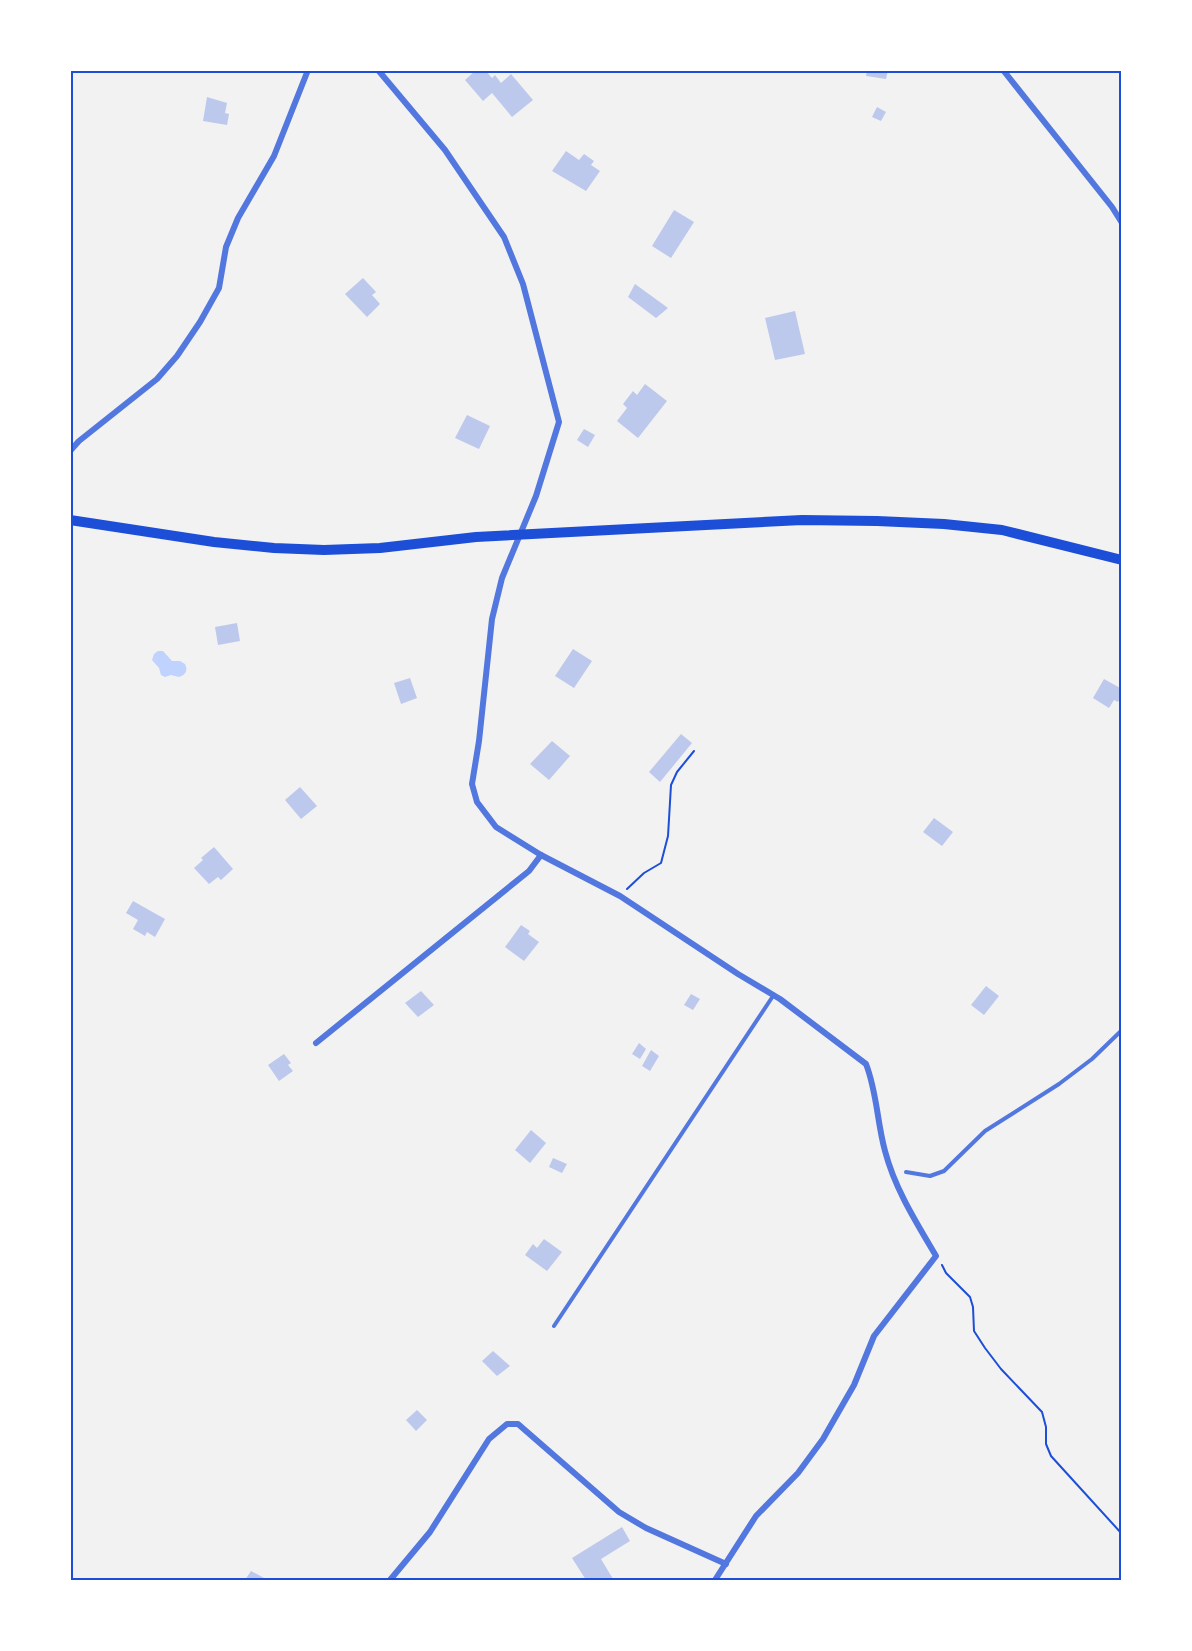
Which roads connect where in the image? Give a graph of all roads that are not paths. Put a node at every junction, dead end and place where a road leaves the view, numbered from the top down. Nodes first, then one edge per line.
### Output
1 (308, 70) edge
2 (378, 70) edge
3 (1004, 70) edge
4 (1122, 223) edge
5 (70, 451) edge
6 (70, 520) edge
7 (1122, 560) edge
8 (541, 855) junction
9 (773, 996) junction
10 (1122, 1030) edge
11 (316, 1043) dead end
12 (906, 1172) dead end
13 (554, 1326) dead end
14 (726, 1564) junction
15 (390, 1581) edge
16 (715, 1581) edge

1 - 5 street
2 - 8 street
3 - 4 street
6 - 7 main road
8 - 9 street
8 - 11 street
9 - 13 lane
9 - 14 street
10 - 12 lane
14 - 15 street
14 - 16 street

